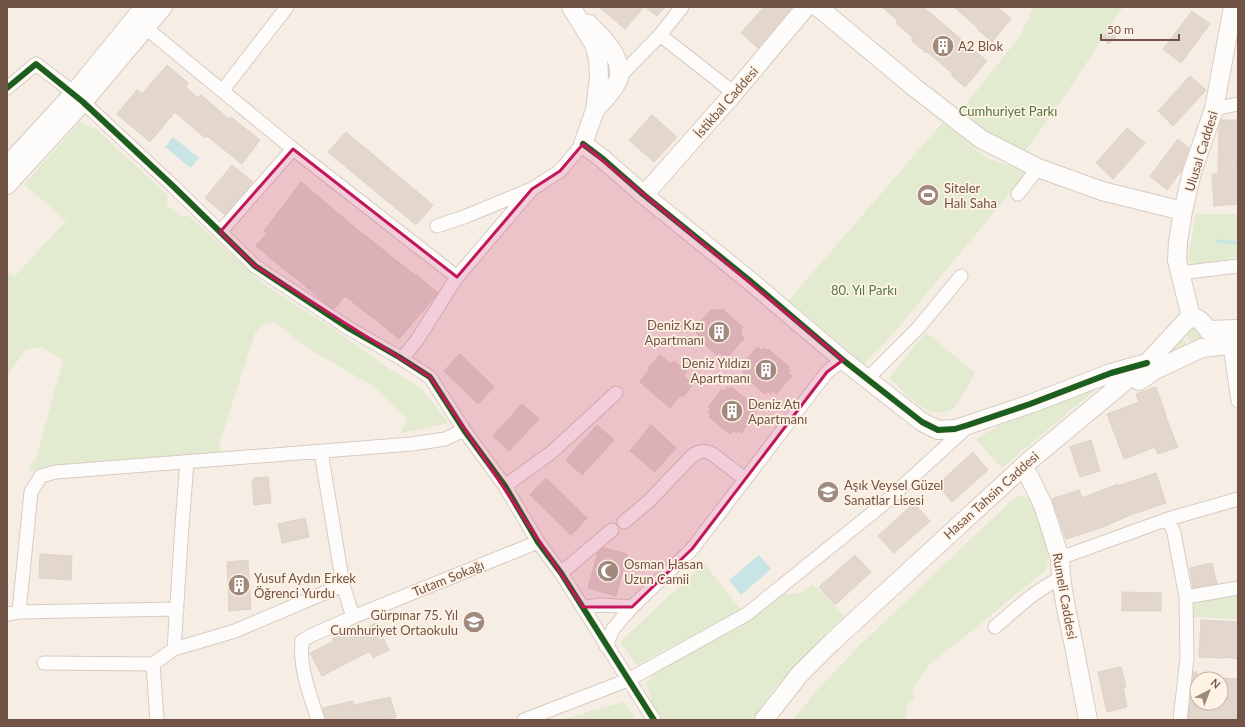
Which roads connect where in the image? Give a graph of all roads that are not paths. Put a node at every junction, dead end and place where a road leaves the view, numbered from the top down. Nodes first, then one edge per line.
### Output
1 (163, 7) edge
2 (287, 7) edge
3 (571, 7) edge
4 (682, 7) edge
5 (806, 7) edge
6 (818, 7) edge
7 (1233, 7) edge
8 (141, 18) edge
9 (660, 35) junction
10 (619, 77) junction
11 (7, 88) edge
12 (223, 90) junction
13 (734, 93) junction
14 (78, 97) junction
15 (1238, 104) edge
16 (1214, 108) junction
17 (595, 110) junction
18 (583, 144) junction
19 (294, 149) junction
20 (7, 166) edge
21 (1038, 168) junction
22 (7, 185) edge
23 (532, 189) junction
24 (1018, 194) dead end
25 (644, 195) junction
26 (1183, 210) junction
27 (437, 226) dead end
28 (220, 232) junction
29 (1238, 266) edge
30 (1180, 273) junction
31 (457, 276) junction
32 (961, 276) dead end
33 (1199, 323) junction
34 (1235, 340) edge
35 (1202, 348) junction
36 (402, 359) junction
37 (844, 360) junction
38 (1152, 366) junction
39 (868, 378) junction
40 (616, 393) dead end
41 (1238, 401) edge
42 (968, 425) junction
43 (464, 430) junction
44 (320, 452) junction
45 (187, 462) junction
46 (1029, 476) junction
47 (745, 479) junction
48 (505, 486) junction
49 (1238, 499) edge
50 (1168, 519) junction
51 (624, 522) dead end
52 (612, 530) dead end
53 (538, 542) junction
54 (1060, 558) junction
55 (561, 573) junction
56 (1061, 578) junction
57 (343, 585) junction
58 (1238, 588) edge
59 (1186, 597) junction
60 (583, 607) junction
61 (632, 607) junction
62 (177, 609) junction
63 (13, 613) edge
64 (353, 617) junction
65 (995, 627) dead end
66 (606, 646) junction
67 (174, 649) junction
68 (44, 664) dead end
69 (153, 664) junction
70 (628, 680) junction
71 (157, 720) edge
72 (318, 720) edge
73 (524, 720) edge
74 (654, 720) edge
75 (764, 720) edge
76 (778, 720) edge
77 (1088, 720) edge
78 (1180, 720) edge

1 - 8 street
2 - 12 street
3 - 10 street
3 - 17 street
4 - 9 street
5 - 13 street, İstikbal Caddesi
6 - 21 street
7 - 16 street, Ulusal Caddesi
8 - 12 street
8 - 14 street
9 - 10 street
9 - 13 street
10 - 17 street
11 - 14 street
12 - 19 street
13 - 25 street, İstikbal Caddesi
14 - 20 street
14 - 22 street
14 - 28 street
15 - 16 street
16 - 26 street, Ulusal Caddesi
17 - 18 street
18 - 23 street
18 - 25 street
19 - 28 street
19 - 31 street
21 - 24 street
21 - 26 street
23 - 27 street
23 - 31 street
25 - 37 street
26 - 30 street, Ulusal Caddesi
28 - 36 street
29 - 30 street
30 - 33 street, Ulusal Caddesi
31 - 36 street
32 - 39 street
33 - 34 street
33 - 35 street
33 - 38 street, Hasan Tahsin Caddesi
34 - 35 street, Hasan Tahsin Caddesi
34 - 41 street
35 - 38 street, Hasan Tahsin Caddesi
36 - 43 street
37 - 39 street
37 - 47 street
38 - 42 street
38 - 46 street, Hasan Tahsin Caddesi
38 - 75 street, Hasan Tahsin Caddesi
39 - 42 street
40 - 48 street
42 - 70 street
43 - 44 street
43 - 48 street
44 - 45 street
44 - 57 street
45 - 62 street
45 - 63 street
46 - 54 street, Rumeli Caddesi
46 - 76 street, Hasan Tahsin Caddesi
47 - 51 street
47 - 61 street
48 - 53 street
49 - 50 street
50 - 54 street
50 - 59 street
52 - 55 street
53 - 55 street
53 - 64 street, Tutam Sokağı
54 - 56 street, Rumeli Caddesi
55 - 60 street
56 - 65 street
56 - 77 street, Rumeli Caddesi
57 - 64 street
57 - 67 street
58 - 59 street
59 - 78 street
60 - 61 street
60 - 66 street
61 - 66 street
62 - 63 street
62 - 67 street
64 - 72 street, Tutam Sokağı
66 - 70 street
67 - 69 street
68 - 69 street
69 - 71 street
70 - 73 street
70 - 74 street

